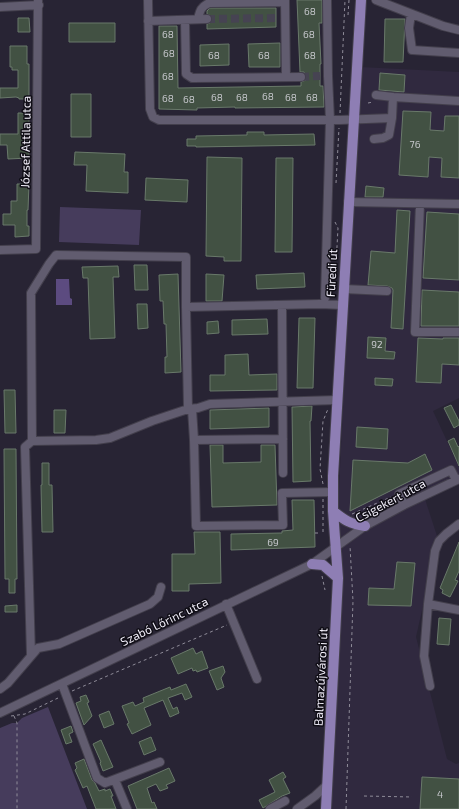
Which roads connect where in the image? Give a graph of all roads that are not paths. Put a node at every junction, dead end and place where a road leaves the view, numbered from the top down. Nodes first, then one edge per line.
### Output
1 (148, 0) edge
2 (327, 0) edge
3 (361, 0) edge
4 (376, 0) edge
5 (285, 1) edge
6 (38, 3) edge
7 (0, 6) edge
8 (411, 14) junction
9 (276, 18) tunnel mouth
10 (285, 18) junction
11 (198, 19) junction
12 (207, 19) tunnel mouth
13 (186, 20) junction
14 (148, 21) junction
15 (459, 30) edge
16 (459, 53) edge
17 (286, 77) junction
18 (301, 77) tunnel mouth
19 (393, 97) junction
20 (376, 98) road end
21 (459, 101) edge
22 (392, 118) junction
23 (330, 120) junction
24 (353, 120) junction
25 (374, 139) dead end
26 (348, 202) junction
27 (420, 204) junction
28 (459, 204) edge
29 (0, 250) edge
30 (339, 289) junction
31 (387, 291) dead end
32 (325, 298) dead end
33 (282, 305) junction
34 (343, 305) junction
35 (186, 307) junction
36 (459, 332) edge
37 (333, 400) junction
38 (283, 402) junction
39 (190, 409) junction
40 (283, 438) junction
41 (194, 440) junction
42 (32, 441) junction
43 (283, 473) dead end
44 (457, 480) edge
45 (333, 492) junction
46 (404, 504) junction
47 (333, 511) junction
48 (459, 524) edge
49 (365, 526) junction
50 (336, 548) junction
51 (312, 564) junction
52 (338, 578) junction
53 (161, 587) dead end
54 (226, 604) junction
55 (428, 604) junction
56 (459, 610) edge
57 (31, 655) junction
58 (257, 679) dead end
59 (62, 684) junction
60 (430, 686) dead end
61 (0, 688) edge
62 (2, 713) edge
63 (160, 762) dead end
64 (115, 780) junction
65 (327, 785) junction
66 (285, 801) dead end
67 (127, 809) edge
68 (270, 809) edge
69 (297, 809) edge
70 (326, 809) edge

1 - 14 street
2 - 23 street
3 - 24 main road, Füredi út
4 - 8 street
5 - 10 street
5 - 11 street
6 - 7 street
6 - 29 street, József Attila utca
8 - 15 street
8 - 16 street
9 - 10 street
10 - 17 street
11 - 12 street
11 - 13 street
13 - 14 street
13 - 17 street
14 - 23 street
17 - 18 street
19 - 20 street
19 - 21 street
19 - 22 street
22 - 24 street
22 - 25 street
23 - 24 street
23 - 32 street
24 - 26 main road, Füredi út
26 - 27 street
26 - 30 main road, Füredi út
27 - 28 street
27 - 36 street
30 - 31 street
30 - 34 main road, Füredi út
33 - 34 street
33 - 35 street
33 - 38 street
34 - 37 main road, Füredi út
35 - 39 street
35 - 42 street
37 - 38 street
37 - 45 main road, Füredi út
38 - 39 street
38 - 40 street
39 - 41 street
39 - 42 street
40 - 41 street
40 - 43 street
41 - 45 street
42 - 57 street
44 - 46 street, Csigekert utca
44 - 46 street
45 - 47 main road, Füredi út
46 - 49 street, Csigekert utca
47 - 49 main road
47 - 50 main road, Füredi út
48 - 55 street
49 - 50 street, Csigekert utca
50 - 51 street, Szabó Lőrinc utca
50 - 52 main road, Balmazújvárosi út
51 - 52 main road
51 - 54 street, Szabó Lőrinc utca
52 - 65 main road, Balmazújvárosi út
53 - 57 street
54 - 58 street
54 - 59 street, Szabó Lőrinc utca
55 - 56 street
55 - 60 street
57 - 61 street
59 - 62 street, Szabó Lőrinc utca
59 - 64 street
63 - 64 street
64 - 67 street
65 - 69 street
65 - 70 main road, Balmazújvárosi út
66 - 68 street

